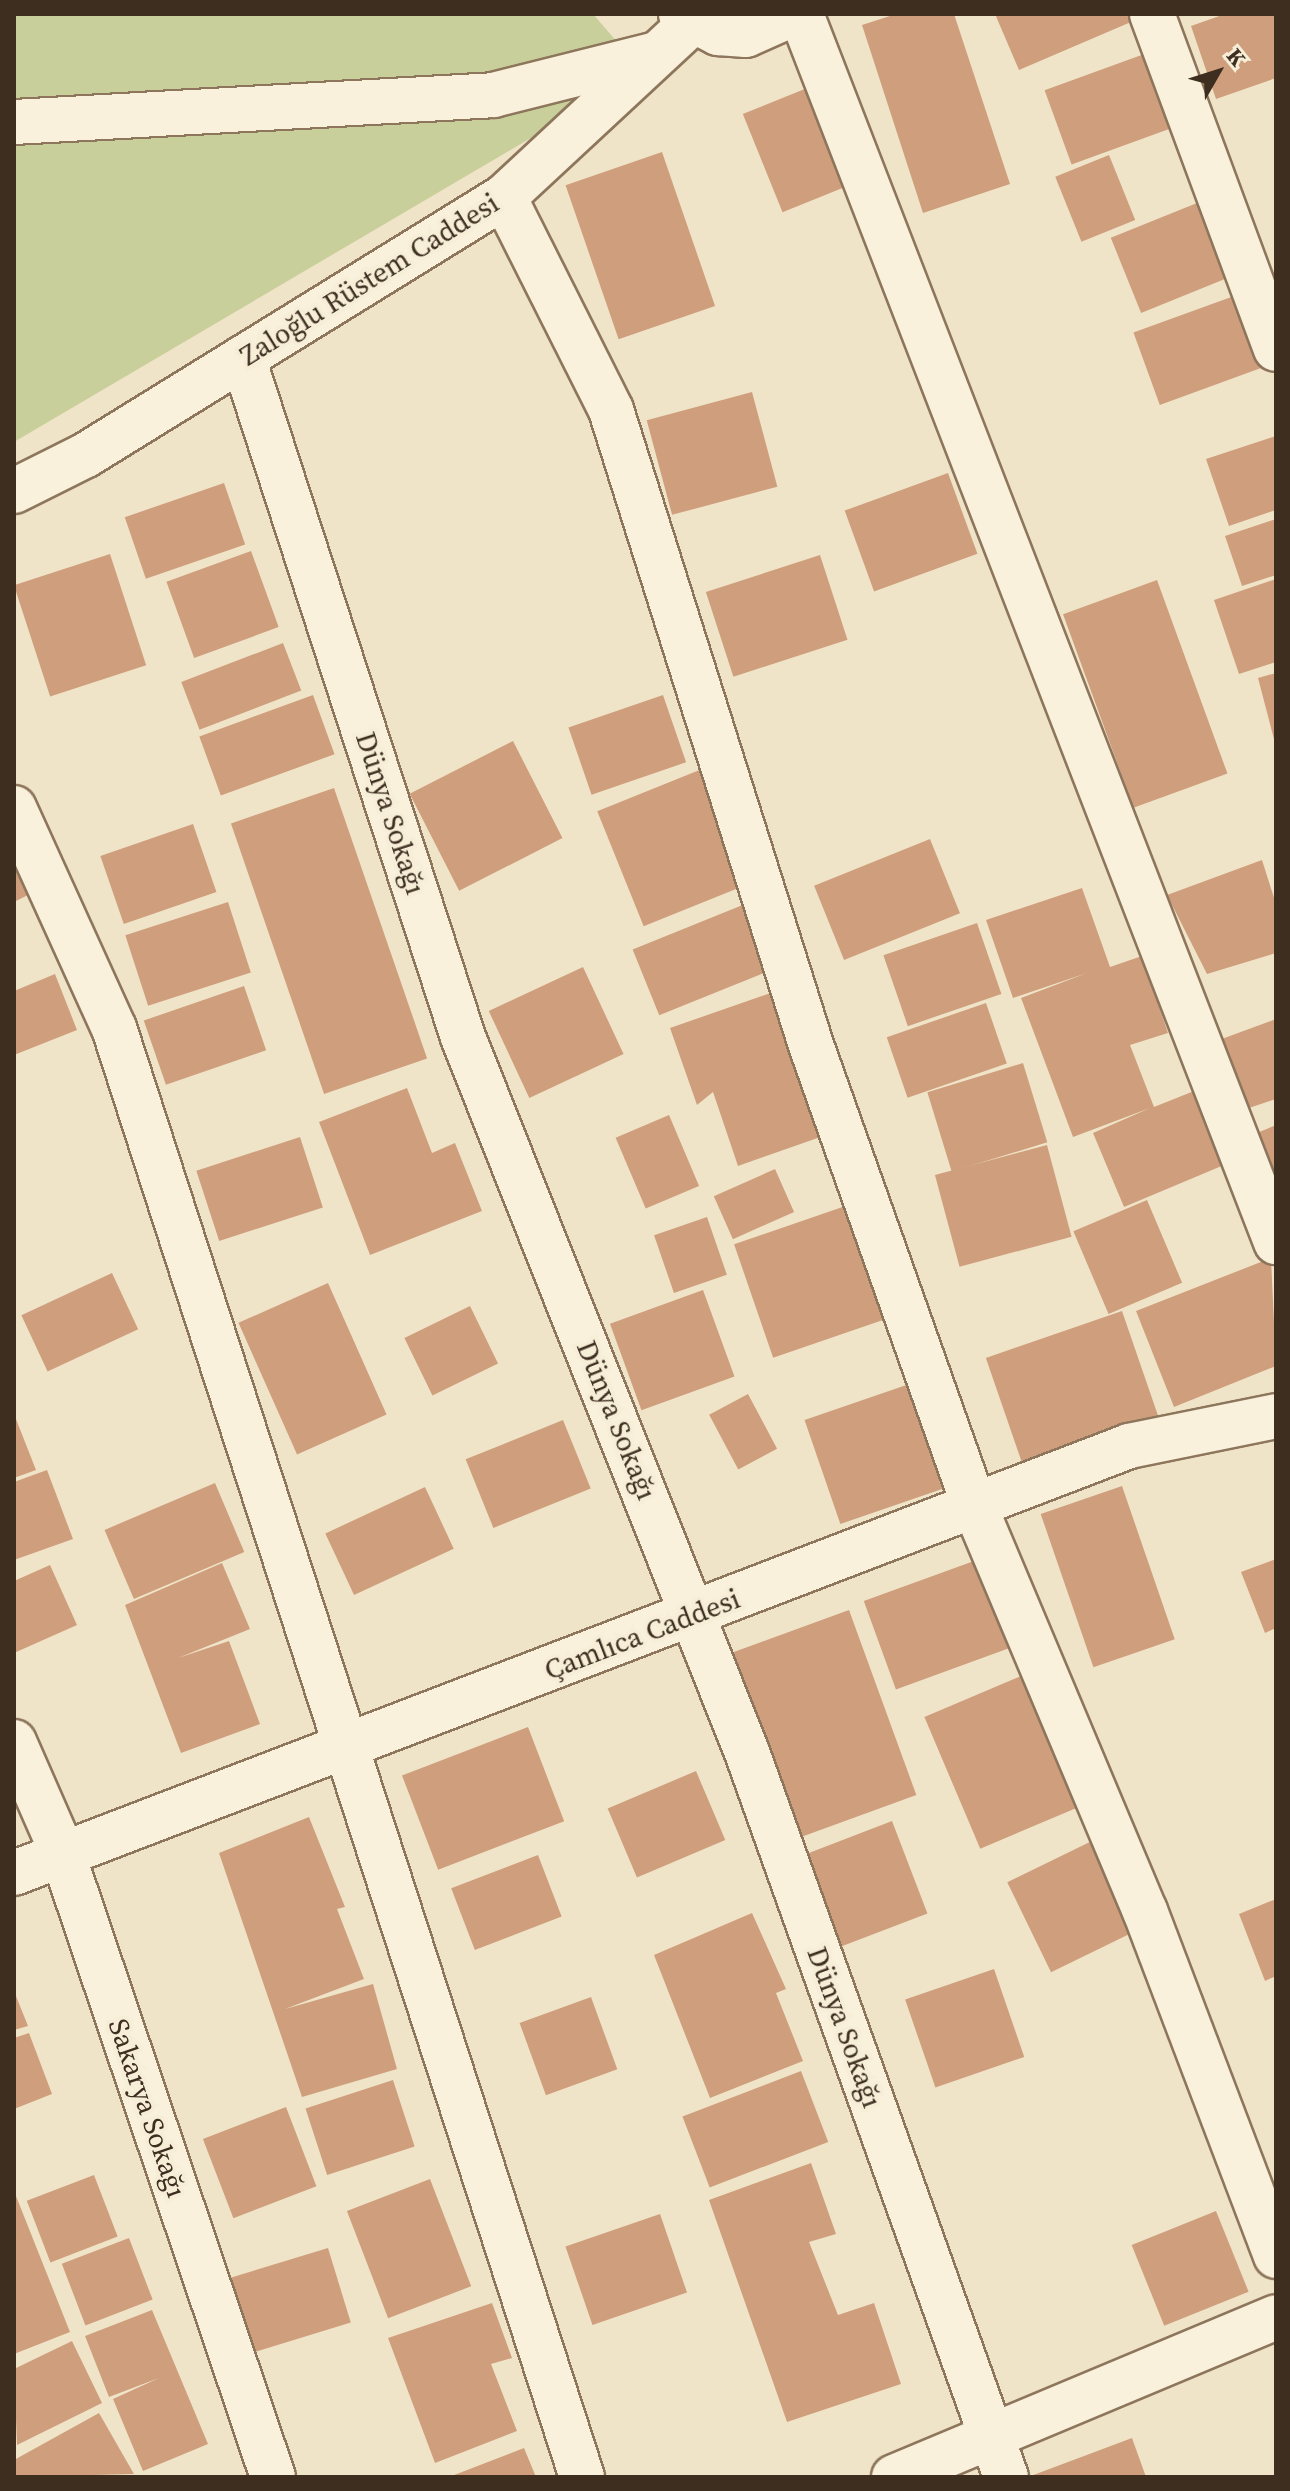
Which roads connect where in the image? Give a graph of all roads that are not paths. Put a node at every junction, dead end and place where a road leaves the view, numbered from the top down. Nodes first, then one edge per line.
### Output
1 (793, 14) edge
2 (801, 14) edge
3 (1152, 14) edge
4 (686, 18) edge
5 (658, 54) junction
6 (14, 122) edge
7 (504, 197) junction
8 (1276, 349) edge
9 (243, 358) junction
10 (14, 491) edge
11 (14, 808) edge
12 (1276, 1242) edge
13 (1276, 1416) edge
14 (975, 1507) junction
15 (694, 1613) junction
16 (14, 1742) edge
17 (347, 1749) junction
18 (62, 1852) junction
19 (14, 1873) edge
20 (1276, 2256) edge
21 (1276, 2317) edge
22 (990, 2436) junction
23 (273, 2477) edge
24 (582, 2477) edge
25 (894, 2477) edge
26 (1006, 2477) edge

1 - 4 street
2 - 12 street
3 - 8 street
4 - 5 street, Zaloğlu Rüstem Caddesi
5 - 6 street
5 - 7 street, Zaloğlu Rüstem Caddesi
7 - 9 street, Zaloğlu Rüstem Caddesi
7 - 14 street
9 - 10 street, Zaloğlu Rüstem Caddesi
9 - 15 street, Dünya Sokağı
11 - 17 street
13 - 14 street, Çamlıca Caddesi
14 - 15 street, Çamlıca Caddesi
14 - 20 street
15 - 17 street, Çamlıca Caddesi
15 - 22 street, Dünya Sokağı
16 - 18 street, Sakarya Sokağı
17 - 18 street, Çamlıca Caddesi
17 - 24 street
18 - 19 street, Çamlıca Caddesi
18 - 23 street, Sakarya Sokağı
21 - 22 street
22 - 25 street
22 - 26 street, Dünya Sokağı

